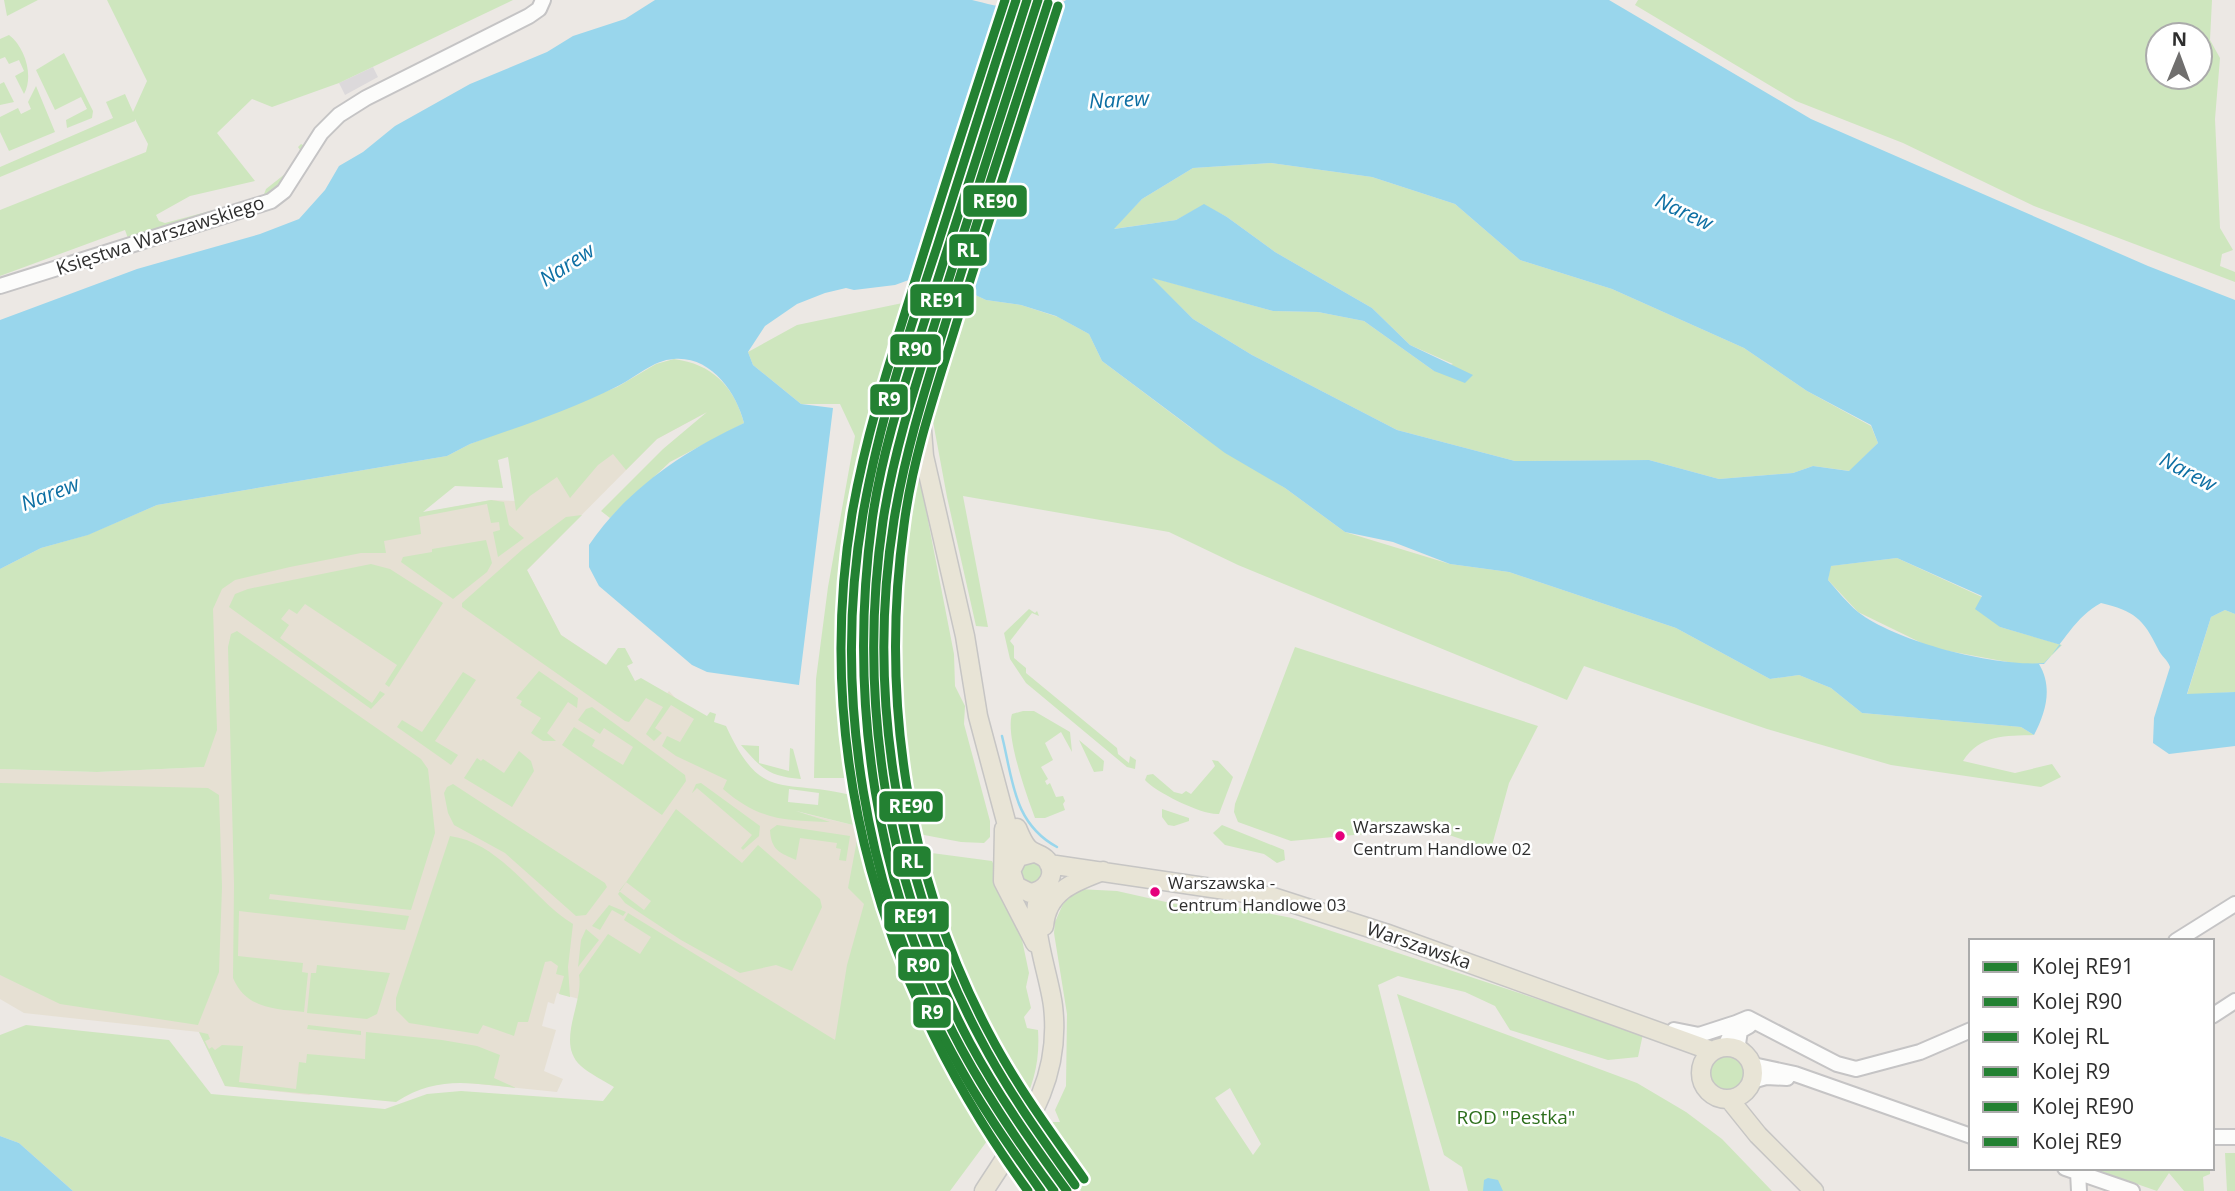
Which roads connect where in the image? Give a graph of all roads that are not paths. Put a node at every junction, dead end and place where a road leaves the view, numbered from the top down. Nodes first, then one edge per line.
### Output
1 (543, 0) edge
2 (1038, 0) edge
3 (0, 286) edge
4 (965, 636) junction
5 (1004, 787) junction
6 (1003, 808) junction
7 (1024, 856) junction
8 (1104, 871) junction
9 (1041, 881) junction
10 (2235, 904) edge
11 (2179, 939) edge
12 (1040, 951) junction
13 (2235, 1001) edge
14 (2214, 1015) edge
15 (1736, 1023) junction
16 (1645, 1025) junction
17 (1766, 1027) junction
18 (1969, 1031) edge
19 (1720, 1053) junction
20 (1751, 1079) junction
21 (1729, 1099) junction
22 (1969, 1135) edge
23 (2214, 1137) edge
24 (2235, 1137) edge
25 (1767, 1141) junction
26 (2071, 1170) edge
27 (984, 1191) edge
28 (1814, 1191) edge
29 (2079, 1191) edge
30 (2132, 1191) edge

1 - 3 street, Księstwa Warszawskiego
2 - 4 main road
4 - 5 main road
4 - 6 main road
5 - 7 main road
5 - 8 main road
6 - 7 main road
6 - 12 main road
7 - 9 main road
7 - 9 main road
8 - 9 main road, Warszawska
8 - 12 main road
8 - 16 main road, Warszawska
9 - 12 main road
10 - 11 street
12 - 27 main road
13 - 14 street
15 - 16 street
15 - 17 street
15 - 19 street
16 - 19 main road, Warszawska
17 - 18 street
17 - 19 street
19 - 20 main road
19 - 21 main road
20 - 21 main road
20 - 22 street
20 - 25 main road
21 - 25 main road
23 - 24 street
25 - 28 main road
26 - 29 street
26 - 30 street

